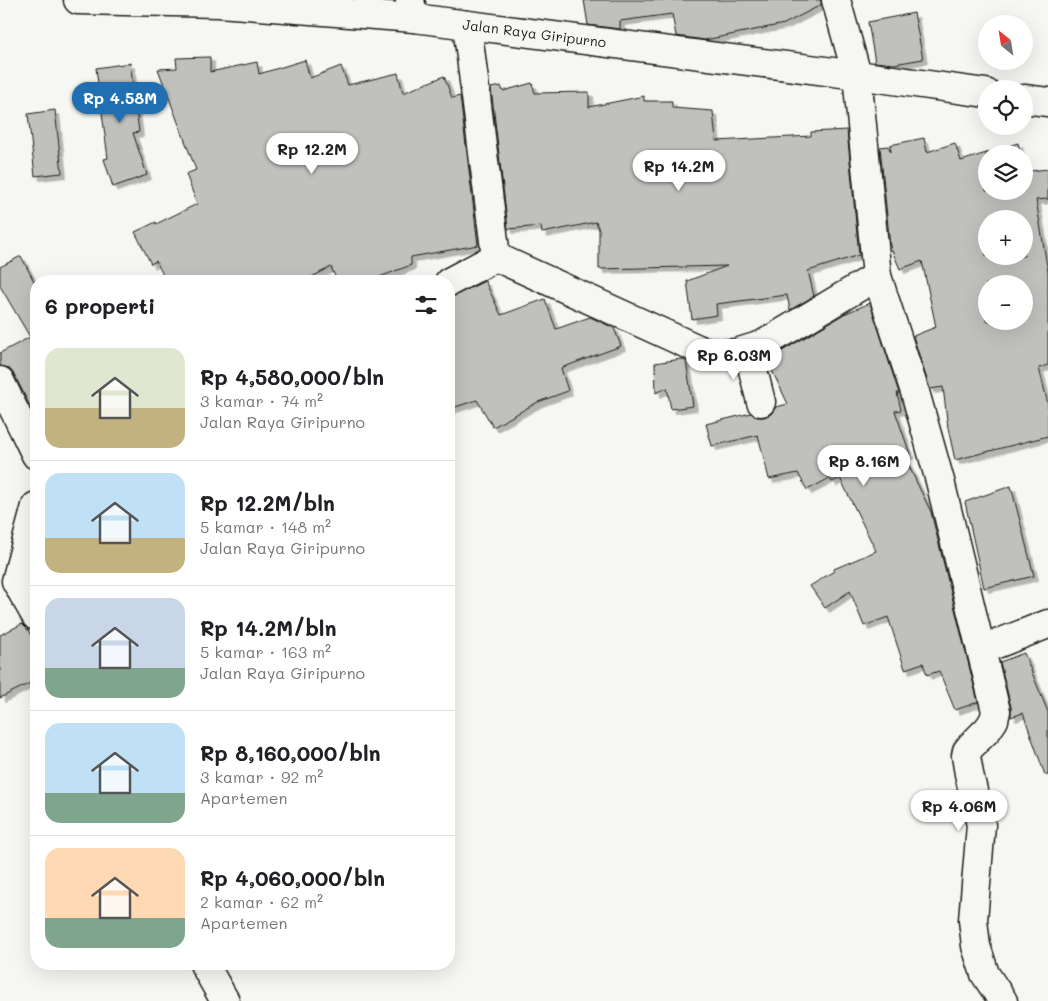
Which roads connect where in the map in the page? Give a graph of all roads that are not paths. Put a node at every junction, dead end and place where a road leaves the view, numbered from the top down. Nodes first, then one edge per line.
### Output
1 (78, 0) edge
2 (836, 0) edge
3 (412, 9) edge
4 (467, 25) junction
5 (856, 75) junction
6 (978, 93) edge
7 (1033, 100) edge
8 (1048, 102) edge
9 (496, 256) junction
10 (877, 276) junction
11 (455, 279) edge
12 (748, 350) junction
13 (0, 381) edge
14 (761, 402) dead end
15 (30, 444) edge
16 (30, 523) edge
17 (8, 584) edge
18 (30, 609) edge
19 (1048, 624) edge
20 (981, 650) junction
21 (207, 970) edge
22 (225, 1001) edge
23 (1003, 1001) edge

1 - 3 street, Jalan Raya Giripurno
2 - 5 street
3 - 4 street, Jalan Raya Giripurno
4 - 5 street, Jalan Raya Giripurno
4 - 9 street
5 - 6 street, Jalan Raya Giripurno
5 - 10 street
7 - 8 street
9 - 11 street
9 - 12 street
10 - 12 street
10 - 20 street
12 - 14 street
13 - 15 street
16 - 17 street
17 - 18 street
19 - 20 street
20 - 23 street
21 - 22 street

